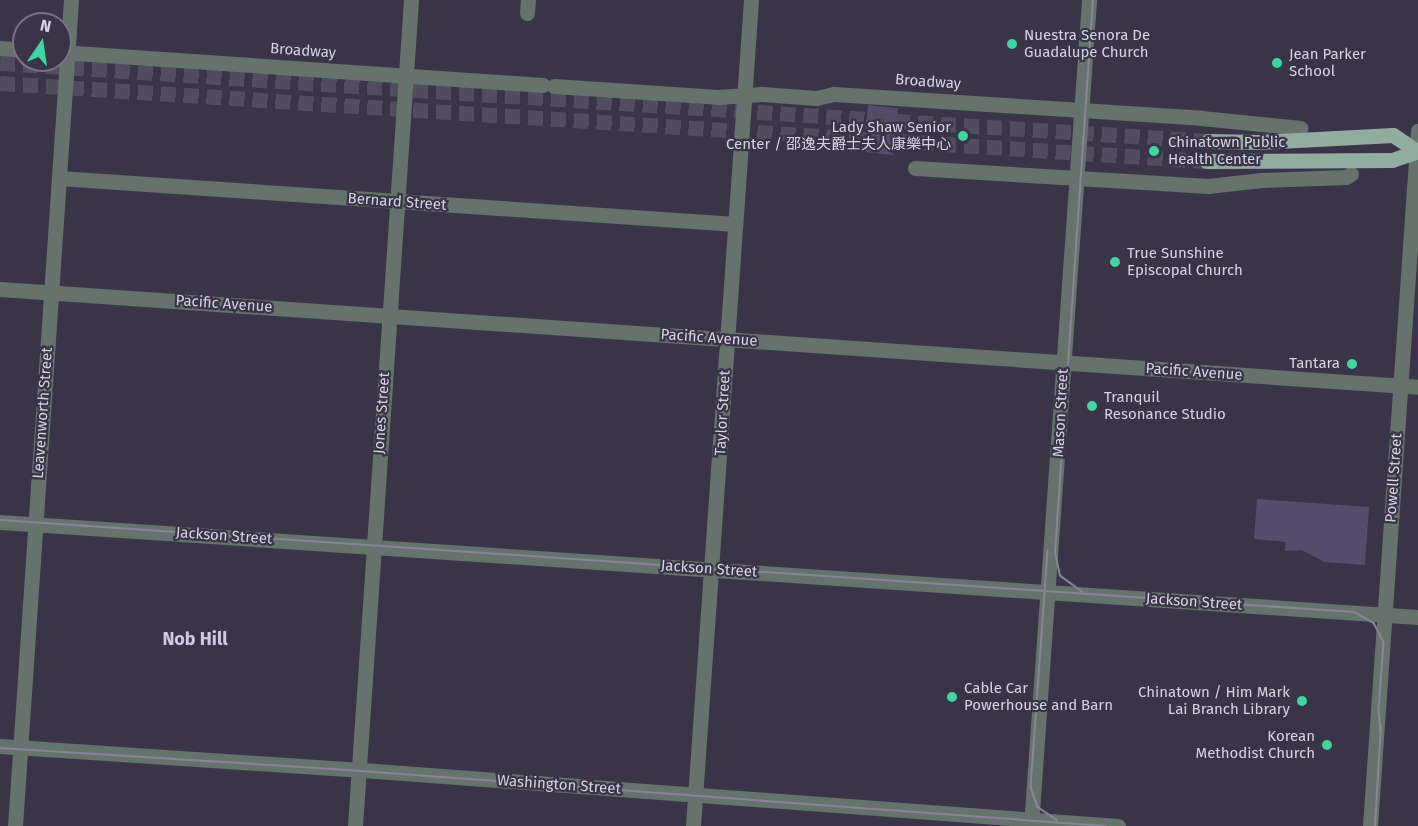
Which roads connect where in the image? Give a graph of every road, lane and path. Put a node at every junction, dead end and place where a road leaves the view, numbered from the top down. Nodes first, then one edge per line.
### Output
1 (411, 0) edge
2 (750, 0) edge
3 (1089, 0) edge
4 (72, 53) edge
5 (63, 72) edge
6 (406, 76) junction
7 (745, 96) junction
8 (1082, 110) junction
9 (1301, 128) joint
10 (1418, 131) edge
11 (1318, 138) junction
12 (1208, 141) tunnel mouth
13 (1417, 151) edge
14 (1206, 161) tunnel mouth
15 (1353, 167) junction
16 (915, 168) dead end
17 (59, 178) junction
18 (1077, 178) junction
19 (397, 202) junction
20 (735, 224) junction
21 (0, 289) edge
22 (51, 292) junction
23 (389, 316) junction
24 (727, 339) junction
25 (1064, 363) junction
26 (1400, 386) junction
27 (1418, 387) edge
28 (0, 522) edge
29 (35, 524) junction
30 (373, 547) junction
31 (713, 569) junction
32 (1047, 592) junction
33 (1384, 614) junction
34 (1418, 617) edge
35 (0, 746) edge
36 (20, 748) junction
37 (358, 769) junction
38 (695, 795) junction
39 (1032, 823) edge
40 (15, 826) edge
41 (355, 826) edge
42 (693, 826) edge
43 (1118, 826) edge
44 (1370, 826) edge

1 - 6 street, Jones Street
2 - 7 street, Taylor Street
3 - 8 street, Mason Street
4 - 6 street, Broadway
5 - 17 street, Leavenworth Street
6 - 7 street, Broadway
6 - 19 street, Jones Street
7 - 8 street, Broadway
7 - 20 street, Taylor Street
8 - 9 street, Broadway
8 - 18 street, Mason Street
9 - 11 main road
10 - 13 street, Powell Street
11 - 12 main road
11 - 13 main road
13 - 15 main road
13 - 26 street, Powell Street
14 - 15 main road
15 - 18 street
16 - 18 street
17 - 19 street, Bernard Street
17 - 22 street, Leavenworth Street
18 - 25 street, Mason Street
19 - 20 street, Bernard Street
19 - 23 street, Jones Street
20 - 24 street, Taylor Street
21 - 22 street, Pacific Avenue
22 - 23 street, Pacific Avenue
22 - 29 street, Leavenworth Street
23 - 24 street, Pacific Avenue
23 - 30 street, Jones Street
24 - 25 street, Pacific Avenue
24 - 31 street, Taylor Street
25 - 26 street, Pacific Avenue
25 - 32 street, Mason Street
26 - 27 street, Pacific Avenue
26 - 33 street, Powell Street
28 - 29 street, Jackson Street
29 - 30 street, Jackson Street
29 - 36 street, Leavenworth Street
30 - 31 street, Jackson Street
30 - 37 street, Jones Street
31 - 32 street, Jackson Street
31 - 38 street, Taylor Street
32 - 33 street, Jackson Street
32 - 39 street, Mason Street
33 - 34 street, Jackson Street
33 - 44 street, Powell Street
35 - 36 street, Washington Street
36 - 37 street, Washington Street
36 - 40 street, Leavenworth Street
37 - 38 street, Washington Street
37 - 41 street, Jones Street
38 - 39 street, Washington Street
38 - 42 street, Taylor Street
39 - 43 street, Washington Street

